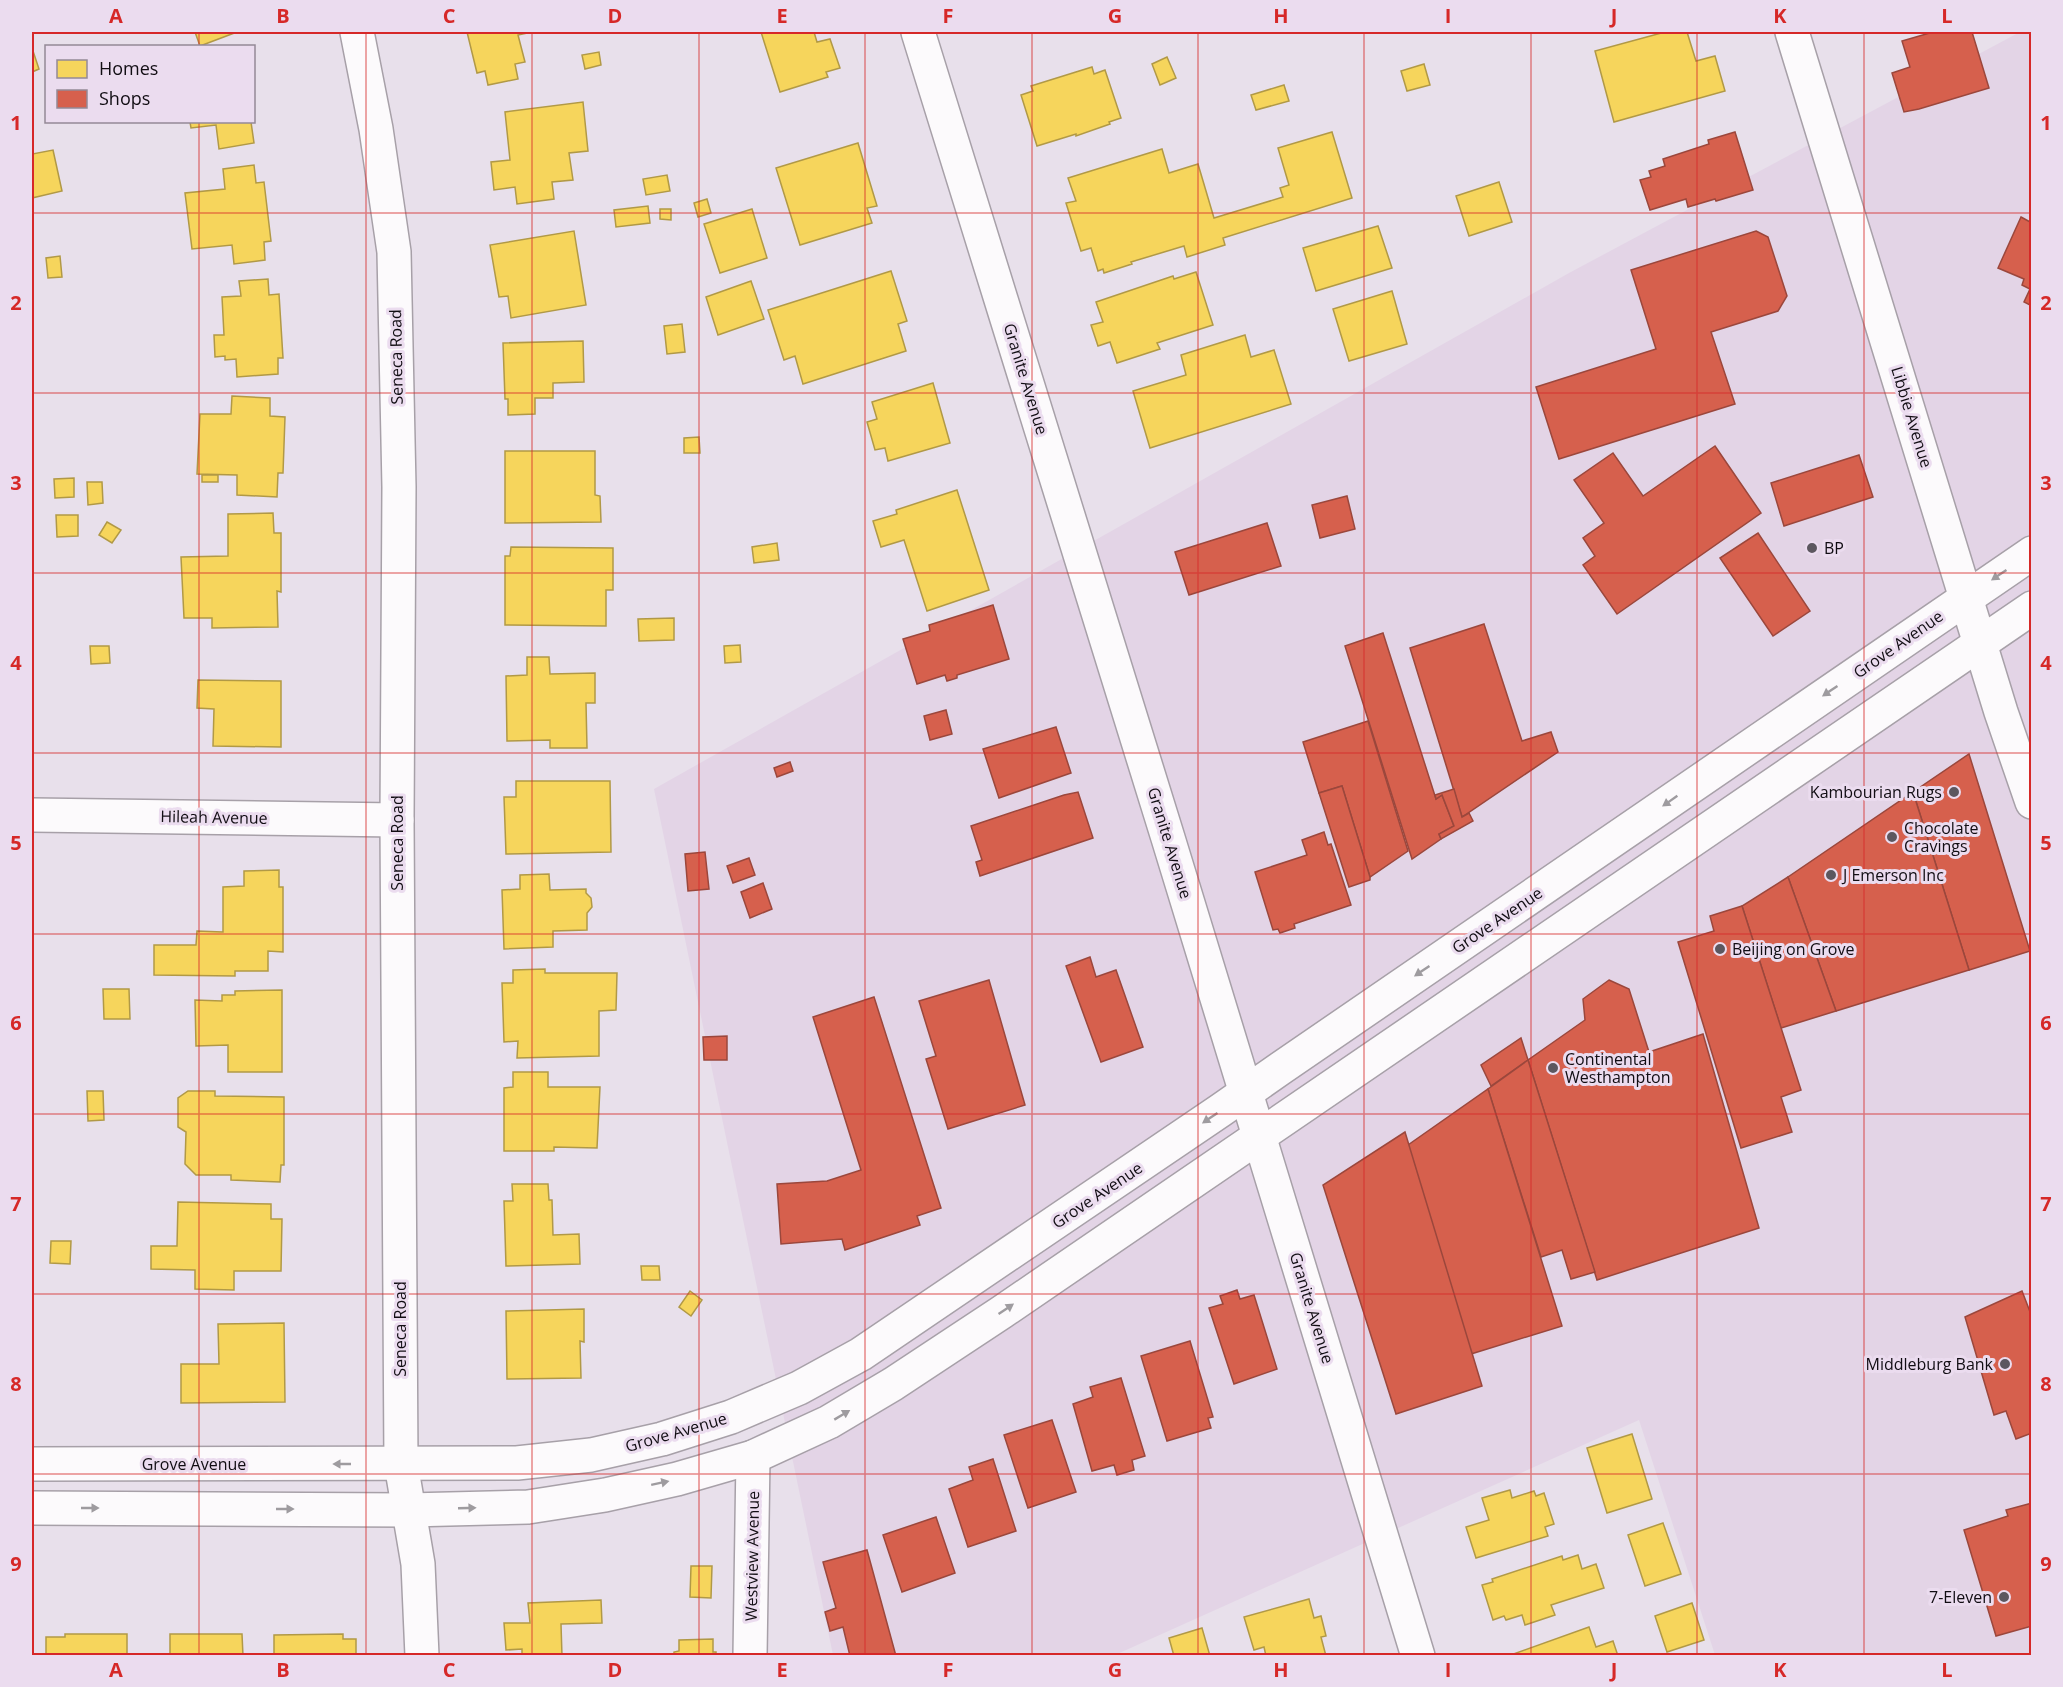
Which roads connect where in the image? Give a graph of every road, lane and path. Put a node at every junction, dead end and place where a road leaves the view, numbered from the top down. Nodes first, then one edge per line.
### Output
1 (357, 32) edge
2 (918, 32) edge
3 (1792, 32) edge
4 (2031, 553) edge
5 (1966, 597) junction
6 (2031, 608) edge
7 (1981, 643) junction
8 (2031, 802) edge
9 (32, 815) edge
10 (397, 820) junction
11 (1246, 1093) junction
12 (1260, 1137) junction
13 (753, 1456) junction
14 (32, 1464) edge
15 (401, 1464) junction
16 (32, 1508) edge
17 (409, 1510) junction
18 (422, 1656) edge
19 (750, 1656) edge
20 (1418, 1656) edge

1 - 10 street, Seneca Road
2 - 11 street, Granite Avenue
3 - 5 street, Libbie Avenue
4 -> 5 street, Grove Avenue
5 - 7 street, Libbie Avenue
5 -> 11 street, Grove Avenue
6 - 7 street
7 - 8 street, Libbie Avenue
7 - 12 street
9 - 10 street, Hileah Avenue
10 - 15 street, Seneca Road
11 - 12 street, Granite Avenue
11 -> 15 street, Grove Avenue
13 -> 12 street
12 - 20 street, Granite Avenue
17 -> 13 street
13 - 19 street, Westview Avenue
15 -> 14 street, Grove Avenue
15 - 17 street, Seneca Road
16 -> 17 street
17 - 18 street, Seneca Road

